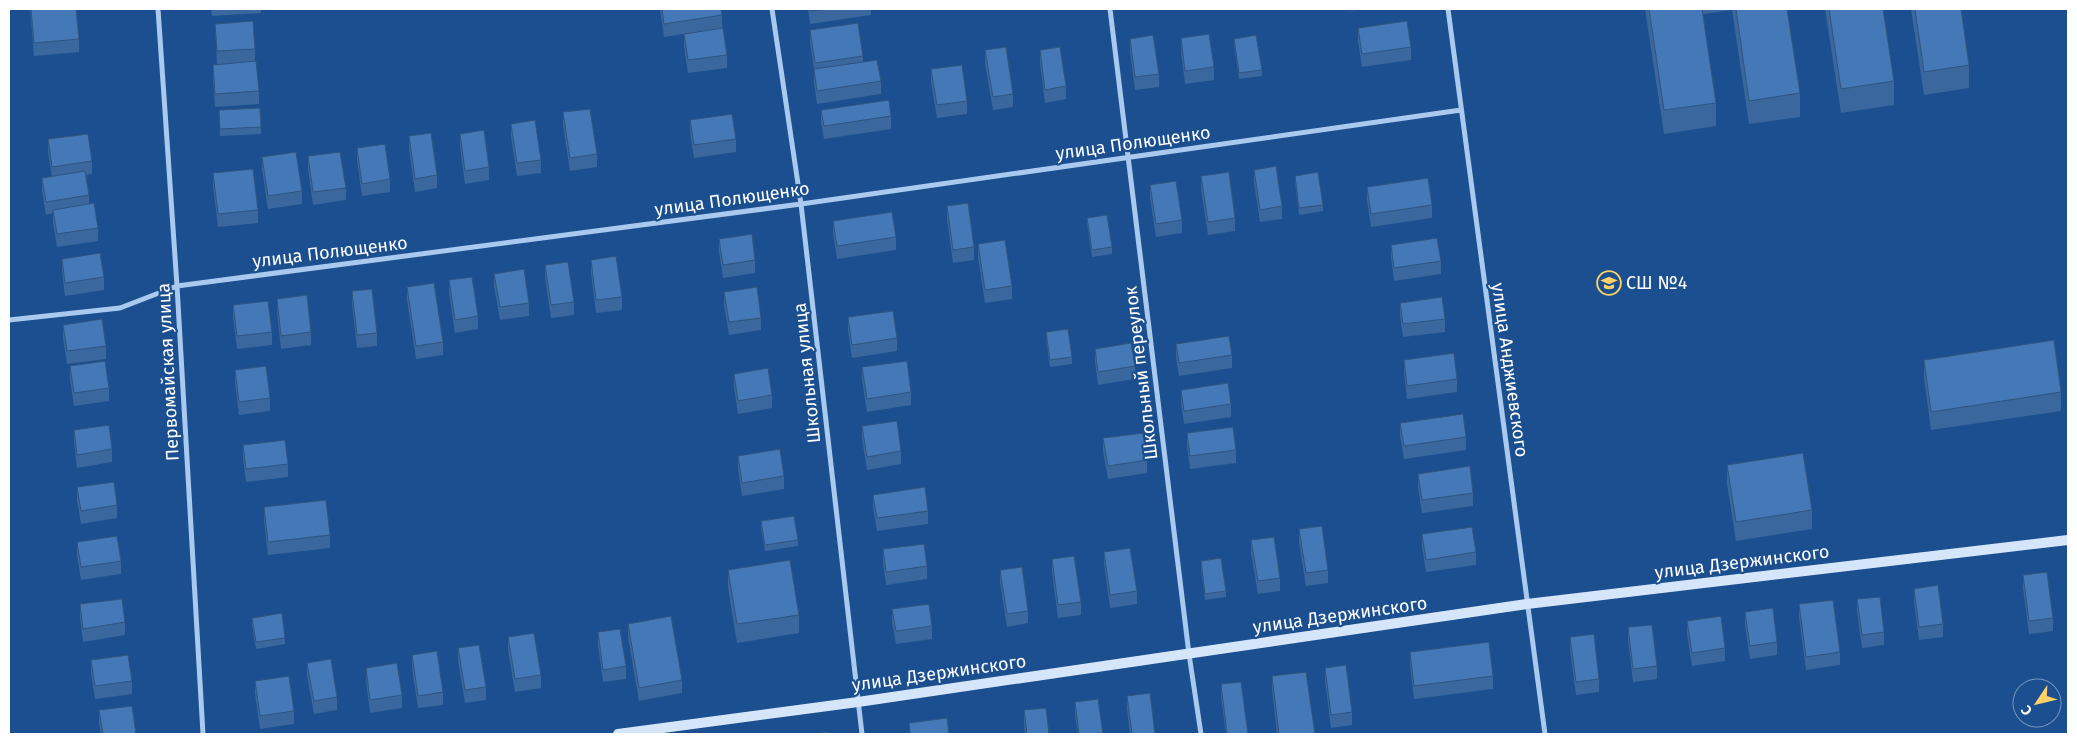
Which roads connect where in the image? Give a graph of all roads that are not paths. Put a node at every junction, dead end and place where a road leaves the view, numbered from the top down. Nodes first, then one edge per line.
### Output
1 (158, 9) edge
2 (772, 9) edge
3 (1110, 9) edge
4 (1448, 9) edge
5 (1461, 110) junction
6 (1128, 157) junction
7 (801, 204) junction
8 (177, 286) junction
9 (9, 320) edge
10 (2068, 540) edge
11 (1527, 604) junction
12 (1189, 654) junction
13 (858, 702) junction
14 (203, 734) edge
15 (618, 734) edge
16 (862, 734) edge
17 (1201, 734) edge
18 (1545, 734) edge

1 - 8 street, Первомайская улица
2 - 7 street, Школьная улица
3 - 6 street, Школьный переулок
4 - 5 street, улица Анджиевского
5 - 6 street, улица Полющенко
5 - 11 street, улица Анджиевского
6 - 7 street, улица Полющенко
6 - 12 street, Школьный переулок
7 - 8 street, улица Полющенко
7 - 13 street, Школьная улица
8 - 9 street, улица Полющенко
8 - 14 street, Первомайская улица
10 - 11 street, улица Дзержинского
11 - 12 street, улица Дзержинского
11 - 18 street, улица Анджиевского
12 - 13 street, улица Дзержинского
12 - 17 street, Школьный переулок
13 - 15 street, улица Дзержинского
13 - 16 street, Школьная улица

